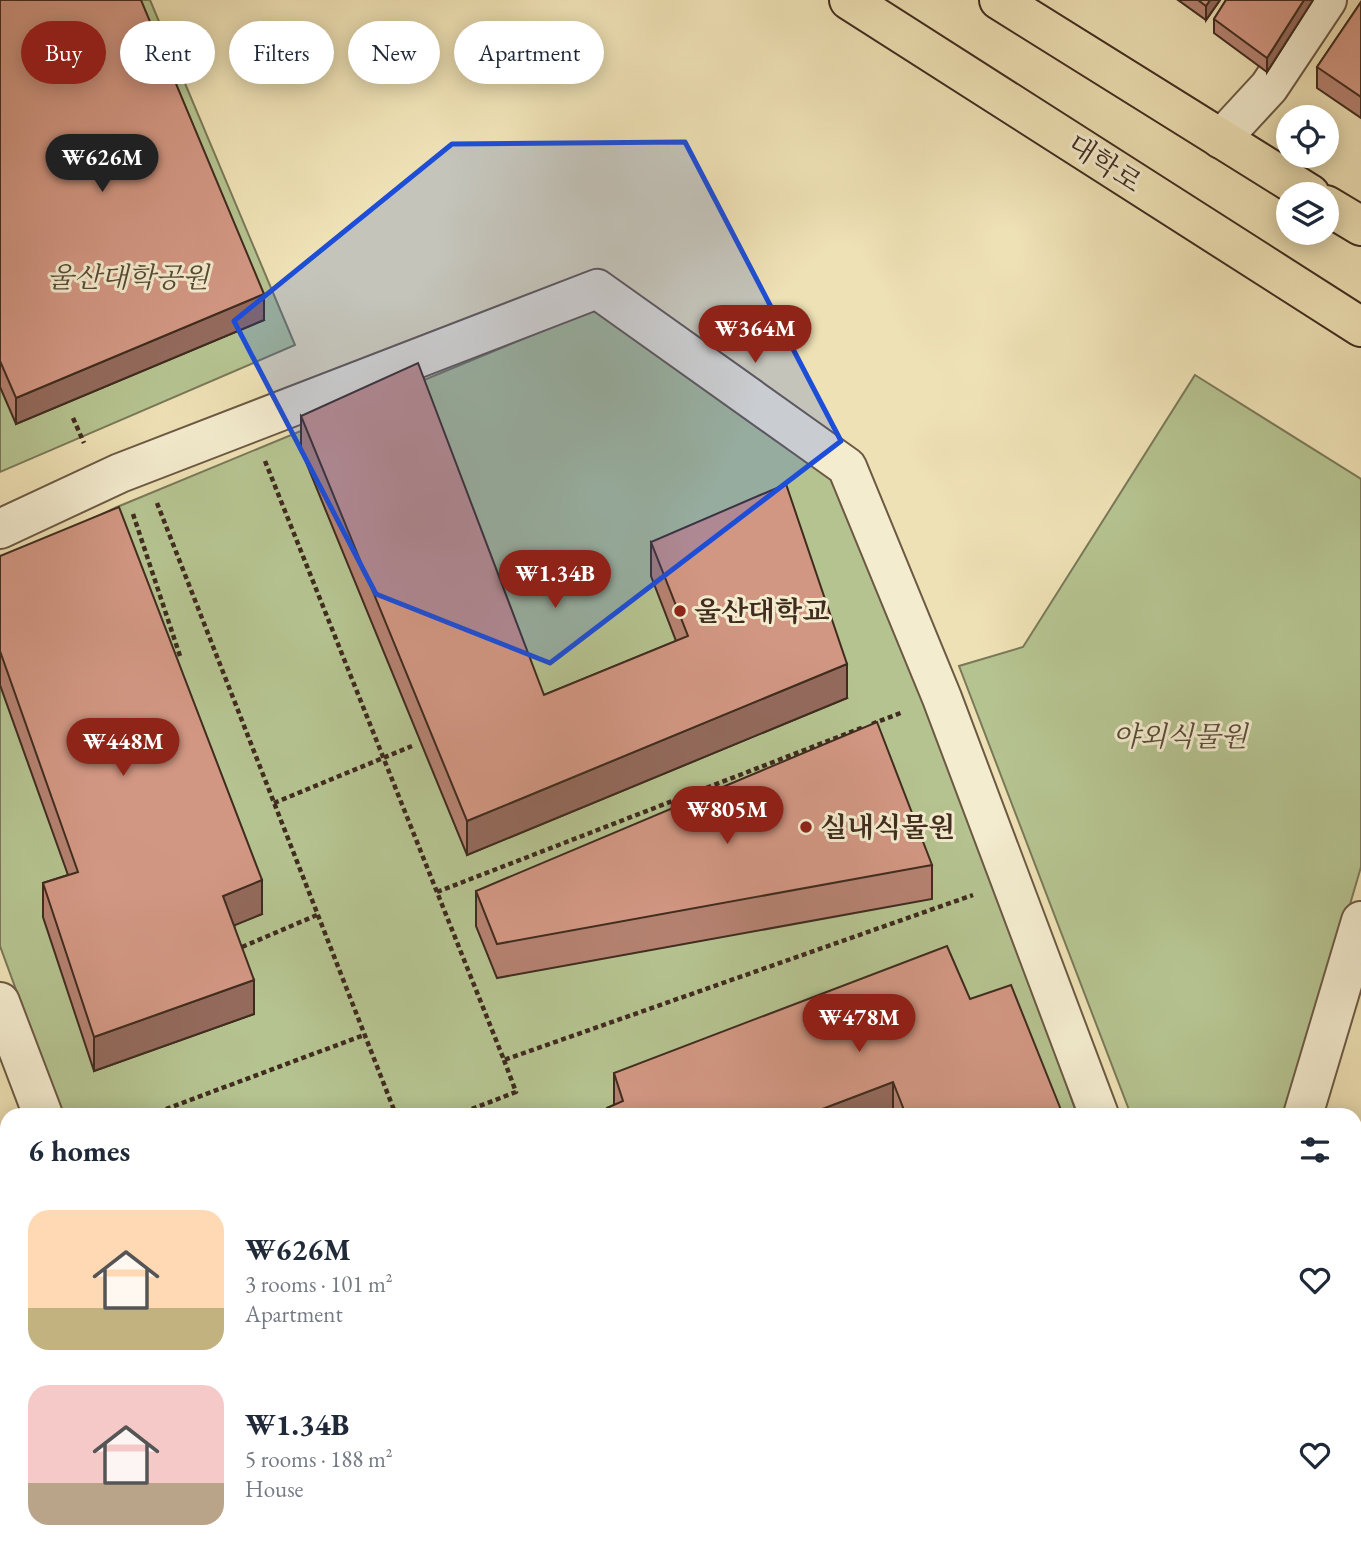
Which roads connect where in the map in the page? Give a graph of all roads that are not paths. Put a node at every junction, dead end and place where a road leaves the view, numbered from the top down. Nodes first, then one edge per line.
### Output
1 (849, 0) edge
2 (999, 0) edge
3 (1327, 0) edge
4 (1222, 139) junction
5 (1291, 182) edge
6 (1339, 213) edge
7 (1361, 226) edge
8 (1361, 327) edge
9 (0, 529) edge
10 (1361, 921) edge
11 (0, 1002) edge
12 (40, 1108) edge
13 (1096, 1108) edge
14 (1305, 1108) edge

1 - 8 main road, 대학로
2 - 4 main road
3 - 4 street
4 - 5 main road
6 - 7 main road
9 - 13 street
10 - 14 street
11 - 12 street

